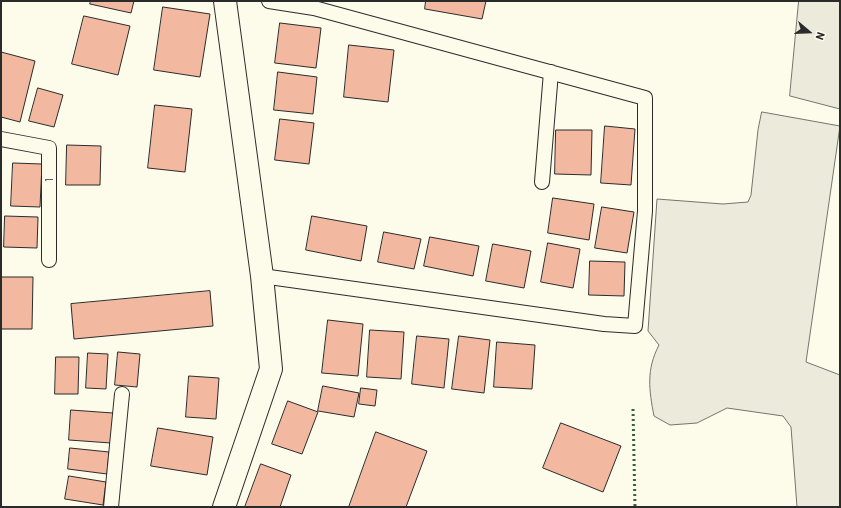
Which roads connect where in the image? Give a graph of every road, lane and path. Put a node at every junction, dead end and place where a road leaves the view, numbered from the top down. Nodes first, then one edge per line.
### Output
1 (225, 1) edge
2 (269, 1) edge
3 (550, 72) junction
4 (1, 139) edge
5 (542, 182) dead end
6 (49, 260) dead end
7 (262, 276) junction
8 (122, 394) dead end
9 (111, 507) edge
10 (224, 507) edge

1 - 7 street
2 - 3 lane
3 - 5 lane
3 - 7 lane
4 - 6 lane, 1
7 - 10 street
8 - 9 lane

